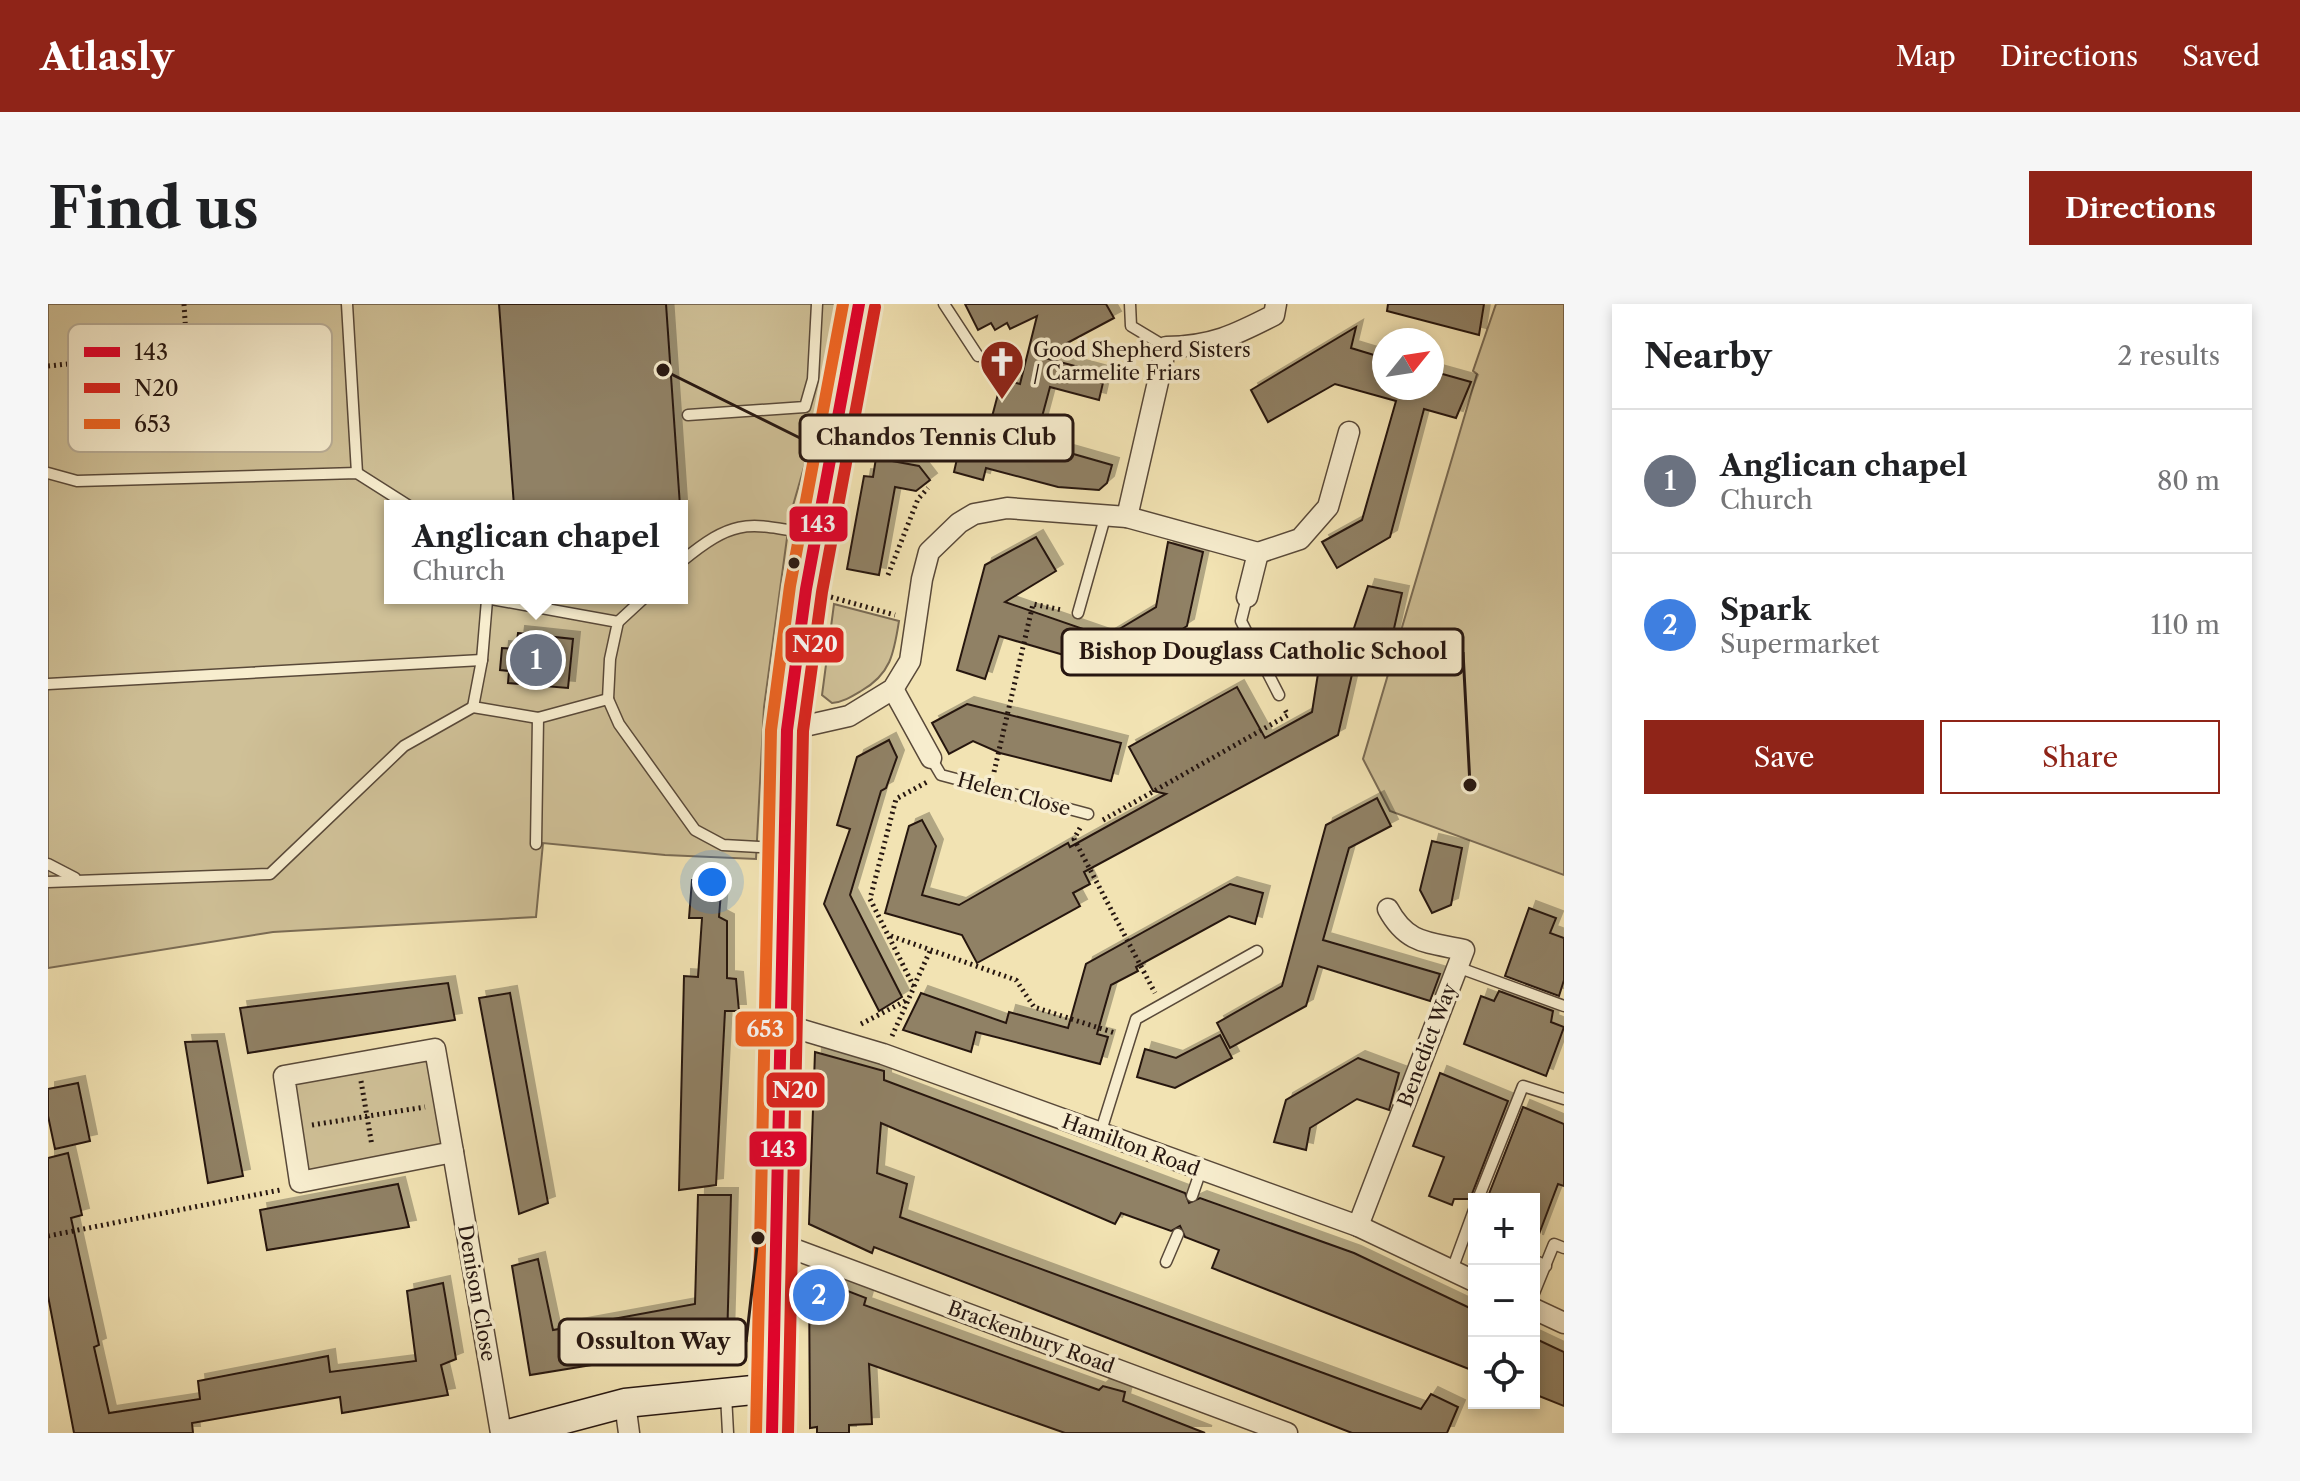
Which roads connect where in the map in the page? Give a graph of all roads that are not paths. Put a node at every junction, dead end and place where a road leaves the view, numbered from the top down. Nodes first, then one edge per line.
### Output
1 (347, 304) edge
2 (817, 304) edge
3 (859, 304) edge
4 (944, 304) edge
5 (1130, 304) edge
6 (1276, 304) edge
7 (1166, 347) junction
8 (978, 356) dead end
9 (688, 415) dead end
10 (1349, 432) dead end
11 (48, 473) edge
12 (357, 473) junction
13 (400, 500) edge
14 (1106, 514) junction
15 (1127, 517) junction
16 (817, 535) junction
17 (1258, 553) junction
18 (688, 557) edge
19 (1247, 597) joint
20 (486, 604) edge
21 (515, 604) edge
22 (638, 604) edge
23 (1078, 613) road end
24 (618, 622) junction
25 (482, 660) junction
26 (48, 684) edge
27 (893, 689) junction
28 (1279, 695) road end
29 (608, 699) junction
30 (473, 707) junction
31 (538, 718) junction
32 (787, 730) junction
33 (936, 766) joint
34 (1088, 814) road end
35 (536, 844) dead end
36 (784, 848) junction
37 (48, 864) edge
38 (77, 879) junction
39 (48, 882) edge
40 (1388, 909) dead end
41 (1257, 951) dead end
42 (1457, 967) junction
43 (1564, 1006) edge
44 (782, 1024) junction
45 (1564, 1099) edge
46 (1100, 1134) junction
47 (453, 1152) junction
48 (1201, 1170) junction
49 (1480, 1193) edge
50 (1192, 1196) dead end
51 (1358, 1226) junction
52 (1468, 1226) edge
53 (1178, 1234) dead end
54 (775, 1242) junction
55 (1564, 1248) edge
56 (1166, 1262) dead end
57 (1540, 1263) edge
58 (1546, 1266) junction
59 (1452, 1270) junction
60 (1468, 1278) edge
61 (1540, 1280) edge
62 (1540, 1312) edge
63 (1564, 1323) edge
64 (773, 1388) junction
65 (725, 1390) junction
66 (625, 1403) junction
67 (501, 1433) edge
68 (512, 1433) edge
69 (629, 1433) edge
70 (728, 1433) edge
71 (772, 1433) edge
72 (1287, 1433) edge

1 - 12 lane
2 - 9 lane
3 - 16 main road
4 - 8 lane
5 - 7 lane
6 - 7 street
7 - 15 street
10 - 17 street
11 - 12 lane
12 - 13 lane
14 - 15 street
14 - 23 lane
14 - 27 street
15 - 17 street
16 - 18 lane
16 - 32 main road
17 - 19 street
19 - 28 lane
20 - 25 lane
21 - 24 lane
22 - 24 lane
24 - 29 lane
25 - 26 lane
25 - 30 lane
27 - 32 street
27 - 33 street
29 - 31 lane
29 - 36 lane
30 - 31 lane
30 - 38 lane
31 - 35 lane
32 - 36 main road
33 - 34 lane, Helen Close
36 - 44 main road
37 - 38 lane
38 - 39 lane
40 - 42 street, Benedict Way
41 - 46 lane
42 - 43 lane
42 - 51 street, Benedict Way
44 - 46 street, Hamilton Road
44 - 54 main road
45 - 49 lane
46 - 48 street, Hamilton Road
47 - 47 street, Denison Close
47 - 67 street, Denison Close
48 - 50 lane
48 - 51 street, Hamilton Road
51 - 59 street, Hamilton Road
52 - 59 lane
53 - 56 lane
54 - 64 main road
54 - 72 street, Brackenbury Road
55 - 58 lane
57 - 58 lane
58 - 61 lane
59 - 60 street, Hamilton Road
62 - 63 street
64 - 65 street
64 - 71 main road
65 - 66 street
65 - 70 lane
66 - 68 street
66 - 69 street

